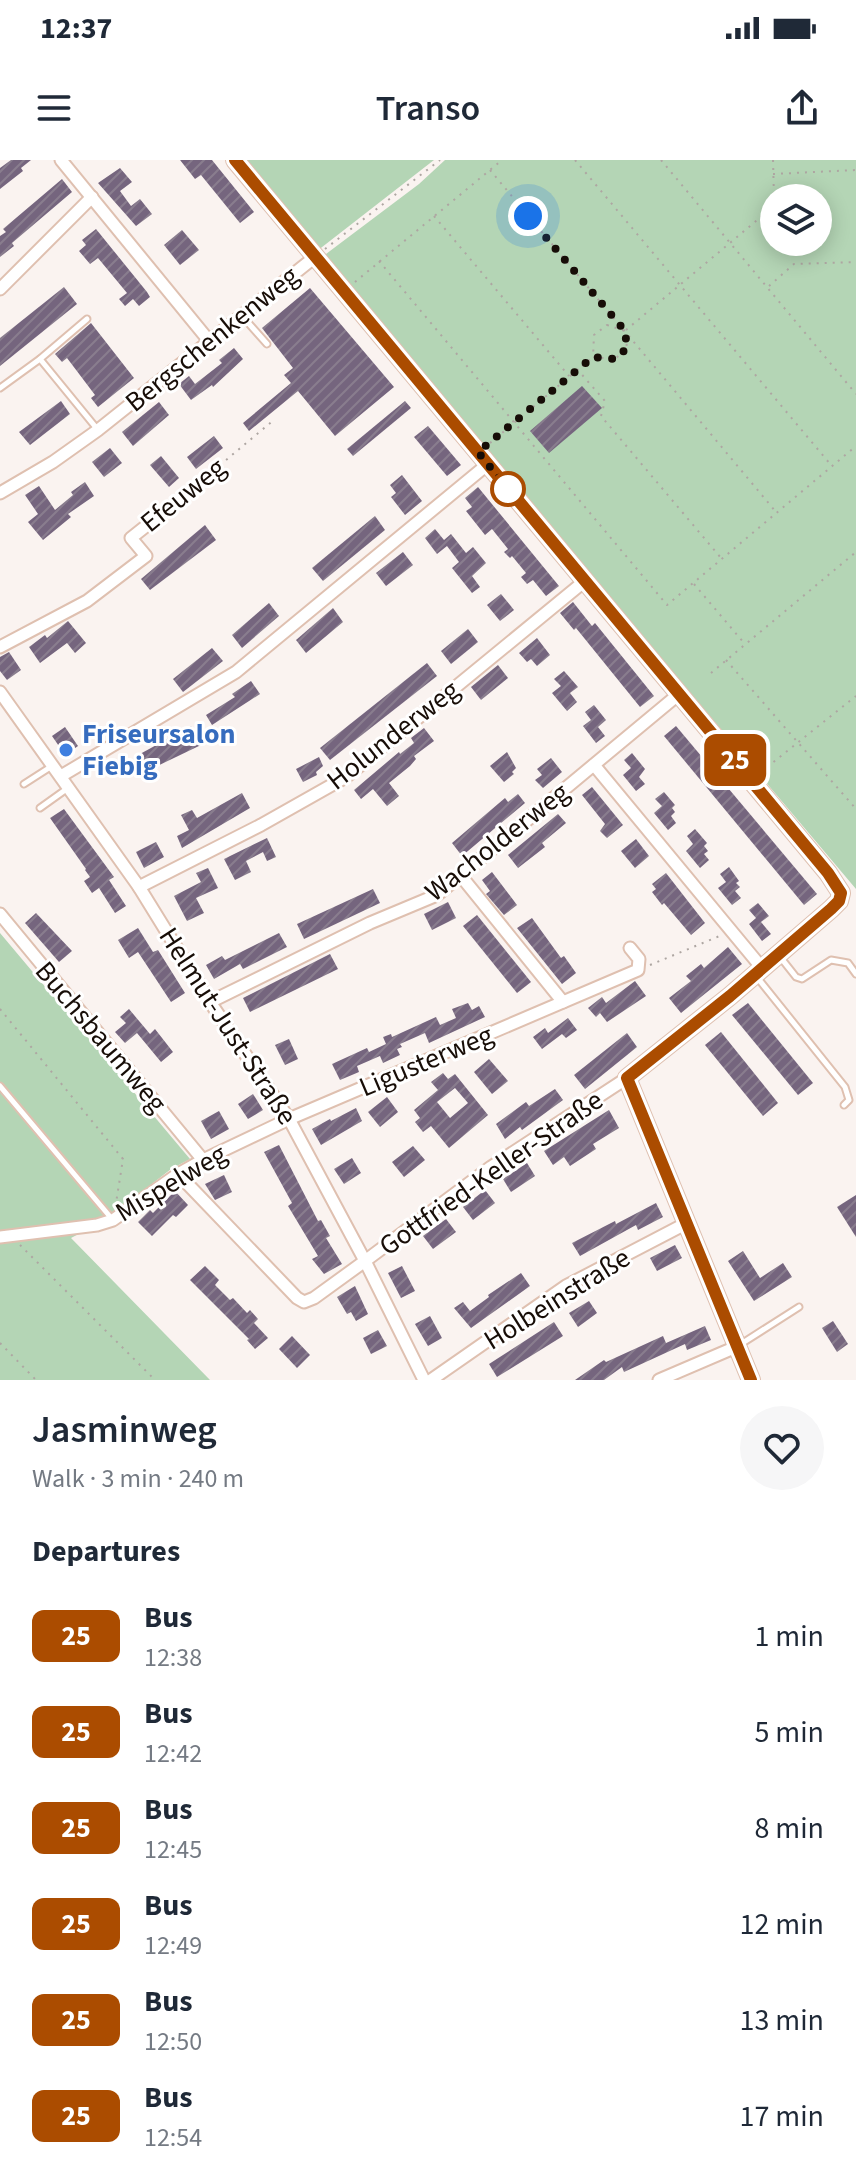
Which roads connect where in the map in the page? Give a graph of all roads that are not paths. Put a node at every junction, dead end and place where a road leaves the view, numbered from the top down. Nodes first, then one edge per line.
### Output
1 (61, 160) edge
2 (235, 160) edge
3 (92, 197) junction
4 (315, 257) junction
5 (0, 289) edge
6 (242, 316) junction
7 (87, 319) dead end
8 (210, 342) junction
9 (267, 344) dead end
10 (40, 359) junction
11 (0, 388) edge
12 (98, 430) junction
13 (483, 458) junction
14 (0, 493) edge
15 (170, 507) road end
16 (586, 580) junction
17 (0, 647) edge
18 (0, 692) edge
19 (679, 694) junction
20 (53, 765) junction
21 (594, 765) junction
22 (61, 776) junction
23 (24, 784) dead end
24 (69, 787) junction
25 (40, 808) dead end
26 (461, 876) junction
27 (139, 887) junction
28 (0, 914) edge
29 (630, 948) dead end
30 (778, 954) junction
31 (758, 971) junction
32 (856, 974) edge
33 (210, 1002) junction
34 (563, 1002) junction
35 (627, 1078) junction
36 (0, 1086) edge
37 (844, 1105) dead end
38 (289, 1119) junction
39 (203, 1160) junction
40 (178, 1174) junction
41 (113, 1220) junction
42 (685, 1224) junction
43 (5, 1236) edge
44 (365, 1261) junction
45 (799, 1307) dead end
46 (736, 1347) junction
47 (424, 1380) edge
48 (431, 1380) edge
49 (659, 1380) edge
50 (751, 1380) edge

1 - 3 street
2 - 4 street, Gottfried-Keller-Straße
3 - 5 street
3 - 8 street
4 - 6 street, Bergschenkenweg
4 - 13 street, Gottfried-Keller-Straße
6 - 8 street, Bergschenkenweg
6 - 9 lane
7 - 10 lane
8 - 12 street, Bergschenkenweg
10 - 11 lane
10 - 12 lane, Bergschenkenweg
12 - 14 street, Bergschenkenweg
13 - 16 street, Gottfried-Keller-Straße
13 - 22 street
15 - 17 street, Efeuweg
16 - 19 street, Gottfried-Keller-Straße
16 - 27 street, Holunderweg
18 - 20 street, Helmut-Just-Straße
19 - 21 street, Wacholderweg
19 - 30 street, Gottfried-Keller-Straße
20 - 22 street, Helmut-Just-Straße
20 - 23 lane
21 - 26 street, Wacholderweg
21 - 31 street
22 - 24 street, Helmut-Just-Straße
24 - 25 lane
24 - 27 street, Helmut-Just-Straße
26 - 33 street, Wacholderweg
26 - 34 street
27 - 33 street, Helmut-Just-Straße
28 - 39 street, Buchsbaumweg
29 - 34 street, Ligusterweg
30 - 31 street, Gottfried-Keller-Straße
30 - 32 lane
31 - 35 street, Gottfried-Keller-Straße
31 - 37 lane
33 - 38 street, Helmut-Just-Straße
34 - 38 street, Ligusterweg
35 - 42 street
35 - 44 street, Gottfried-Keller-Straße
36 - 41 lane
38 - 39 street, Mispelweg
38 - 44 street, Helmut-Just-Straße
39 - 40 street, Mispelweg
40 - 41 street, Mispelweg
40 - 44 street, Gottfried-Keller-Straße
41 - 43 street, Mispelweg
42 - 46 street
42 - 48 street, Holbeinstraße
44 - 47 street, Helmut-Just-Straße
45 - 46 lane
46 - 49 street
46 - 50 street

